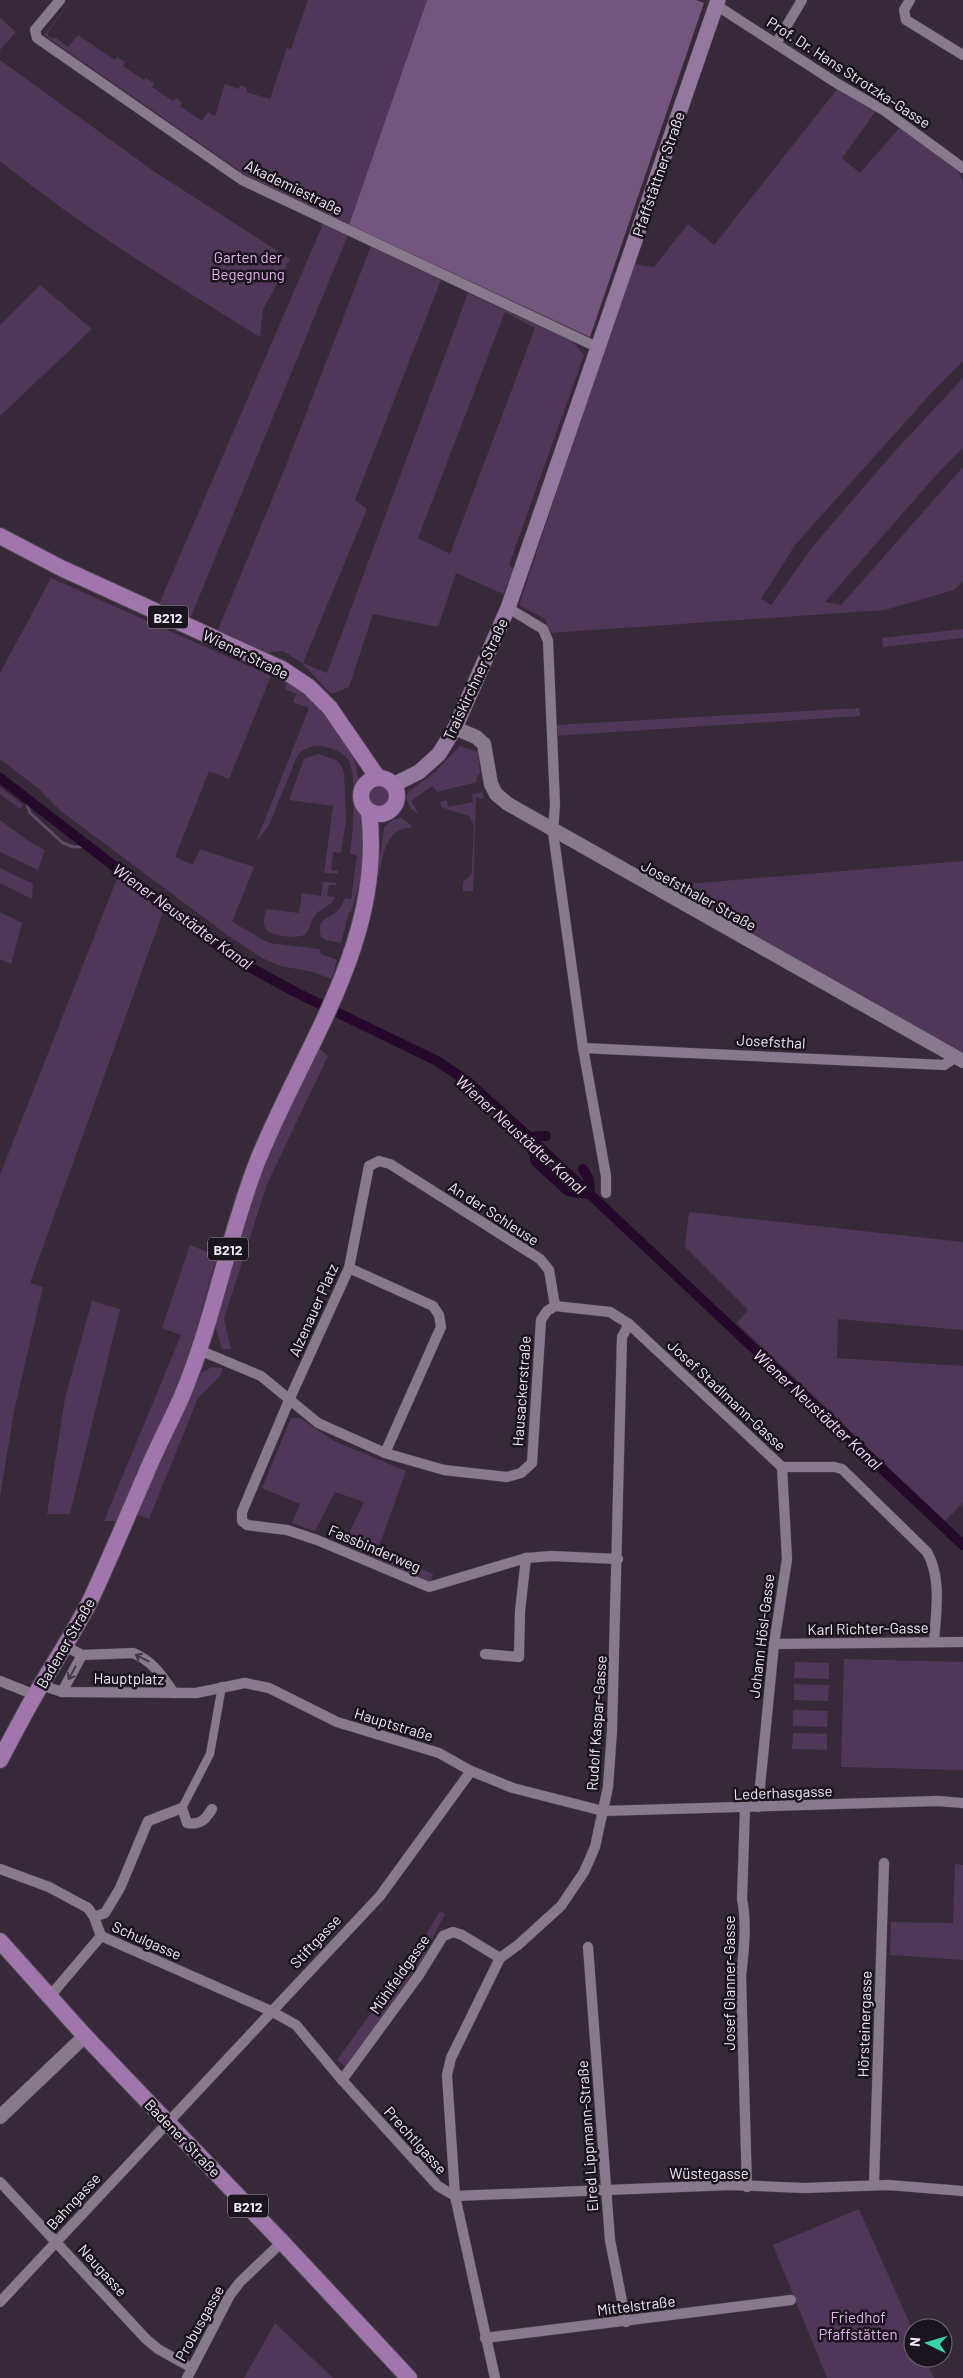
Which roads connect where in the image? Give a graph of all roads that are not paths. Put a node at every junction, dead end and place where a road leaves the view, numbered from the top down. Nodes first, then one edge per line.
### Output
1 (60, 0) edge
2 (802, 0) edge
3 (910, 0) edge
4 (717, 2) edge
5 (777, 42) junction
6 (963, 55) edge
7 (963, 168) edge
8 (599, 348) junction
9 (0, 536) edge
10 (508, 608) junction
11 (455, 728) junction
12 (371, 782) junction
13 (393, 785) junction
14 (376, 813) junction
15 (553, 832) junction
16 (583, 1048) junction
17 (959, 1059) edge
18 (390, 1164) joint
19 (606, 1193) dead end
20 (349, 1268) junction
21 (555, 1306) junction
22 (630, 1324) junction
23 (199, 1350) junction
24 (290, 1398) junction
25 (385, 1454) junction
26 (782, 1467) junction
27 (242, 1520) joint
28 (526, 1558) junction
29 (618, 1560) junction
30 (934, 1642) junction
31 (963, 1642) edge
32 (774, 1644) junction
33 (66, 1646) junction
34 (485, 1654) dead end
35 (82, 1655) junction
36 (0, 1681) edge
37 (222, 1686) junction
38 (38, 1690) junction
39 (62, 1692) junction
40 (174, 1693) junction
41 (0, 1760) edge
42 (471, 1771) junction
43 (963, 1803) edge
44 (182, 1808) junction
45 (758, 1808) junction
46 (212, 1809) dead end
47 (745, 1809) junction
48 (603, 1811) junction
49 (884, 1863) dead end
50 (0, 1869) edge
51 (94, 1917) junction
52 (101, 1936) junction
53 (0, 1941) edge
54 (588, 1947) dead end
55 (500, 1958) junction
56 (51, 1995) junction
57 (271, 2011) junction
58 (86, 2036) junction
59 (342, 2080) junction
60 (0, 2117) edge
61 (169, 2122) junction
62 (0, 2182) edge
63 (874, 2185) junction
64 (747, 2187) junction
65 (605, 2191) junction
66 (963, 2191) edge
67 (455, 2196) junction
68 (56, 2240) junction
69 (282, 2242) junction
70 (791, 2300) dead end
71 (0, 2302) edge
72 (626, 2322) junction
73 (484, 2338) junction
74 (192, 2368) junction
75 (187, 2378) edge
76 (408, 2378) edge
77 (495, 2378) edge

1 - 8 street, Akademiestraße
2 - 5 street
3 - 6 street
4 - 5 street, Prof. Dr. Hans Strotzka-Gasse
4 - 8 main road, Pfaffstättner Straße
5 - 7 street, Prof. Dr. Hans Strotzka-Gasse
8 - 10 main road, Pfaffstättner Straße
9 - 12 main road, Wiener Straße / B212
10 - 11 main road, Traiskirchner Straße
10 - 15 street
11 - 13 main road, Traiskirchner Straße
11 - 15 street, Josefsthaler Straße
12 - 13 main road
12 - 14 main road, Wiener Straße / B212
13 - 14 main road
14 - 23 main road, Wiener Straße / B212
15 - 16 street
15 - 17 street, Josefsthaler Straße
16 - 17 street, Josefsthal
16 - 19 street
18 - 20 street, Alzenauer Platz
18 - 21 street, An der Schleuse
20 - 24 street, Alzenauer Platz
20 - 25 street
21 - 22 street
21 - 25 street, Hausackerstraße
22 - 26 street, Josef Stadlmann-Gasse
22 - 29 street, Rudolf Kaspar-Gasse
23 - 24 street, Hausackerstraße
23 - 33 main road, Badener Straße / B212
24 - 25 street, Hausackerstraße
24 - 27 street, Alzenauer Platz
26 - 30 street, Josef Stadlmann-Gasse
26 - 32 street, Johann Hösl-Gasse
27 - 28 street, Fassbinderweg
28 - 29 street, Fassbinderweg
28 - 34 street
29 - 48 street, Rudolf Kaspar-Gasse
30 - 31 street, Karl Richter-Gasse
30 - 32 street, Karl Richter-Gasse
32 - 45 street, Johann Hösl-Gasse
33 - 35 street, Hauptplatz
33 - 38 main road, Badener Straße / B212
35 -> 39 street, Hauptplatz
40 -> 35 street, Hauptplatz
36 - 38 street, Hauptplatz
37 - 40 street, Hauptstraße
37 - 42 street, Hauptstraße
37 - 44 street
38 - 39 street, Hauptplatz
38 - 41 main road, Badener Straße / B212
39 - 40 street, Hauptplatz
42 - 48 street, Hauptstraße
42 - 57 street, Stiftgasse
43 - 45 street, Lederhasgasse
44 - 46 street
44 - 51 street
45 - 47 street, Lederhasgasse
47 - 48 street, Lederhasgasse
47 - 64 street, Josef Glanner-Gasse
48 - 55 street, Rudolf Kaspar-Gasse
49 - 63 street, Hörsteinergasse
50 - 51 street, Schulgasse
51 - 52 street, Schulgasse
52 - 56 street
52 - 57 street, Schulgasse
53 - 56 main road, Badener Straße / B212
54 - 65 street, Elred Lippmann-Straße
55 - 59 street, Mühlfeldgasse
55 - 67 street, Rudolf Kaspar-Gasse
56 - 58 main road, Badener Straße / B212
57 - 59 street, Prechtlgasse
57 - 61 street, Stiftgasse
58 - 60 street
58 - 61 main road, Badener Straße / B212
59 - 67 street, Prechtlgasse
61 - 68 street, Bahngasse
61 - 69 main road, Badener Straße / B212
62 - 68 street, Neugasse
63 - 64 street, Wüstegasse
63 - 66 street, Wüstegasse
64 - 65 street, Wüstegasse
65 - 67 street, Wüstegasse
65 - 72 street, Elred Lippmann-Straße
67 - 73 street
68 - 71 street, Bahngasse
68 - 74 street, Neugasse
69 - 74 street, Probusgasse
69 - 76 main road, Badener Straße / B212
70 - 72 street, Mittelstraße
72 - 73 street, Mittelstraße
73 - 77 street
74 - 75 street, Probusgasse

